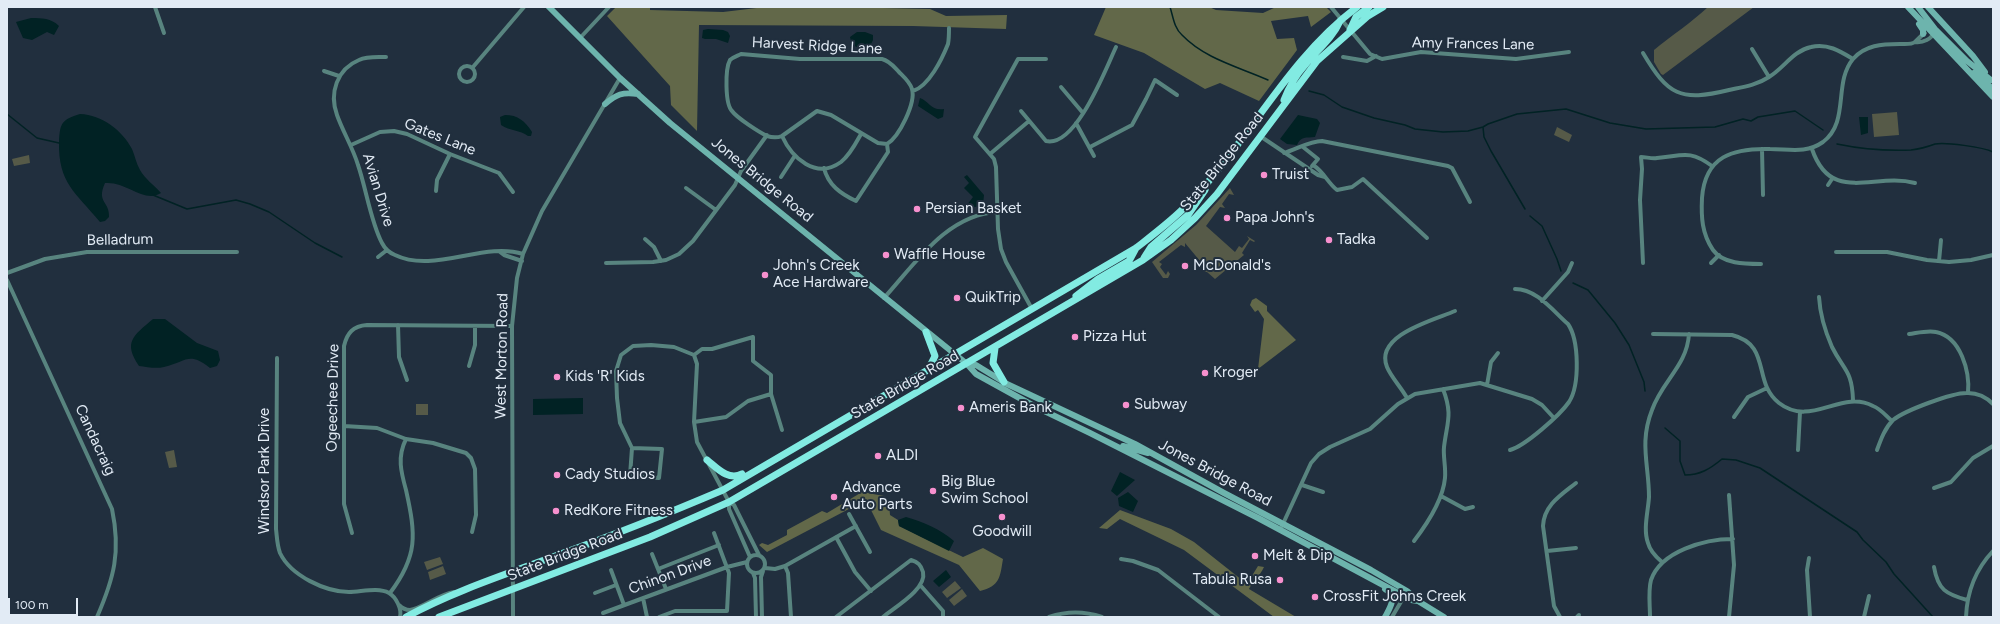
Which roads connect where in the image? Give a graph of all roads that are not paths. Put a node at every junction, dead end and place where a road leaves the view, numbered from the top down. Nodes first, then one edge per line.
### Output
1 (155, 7) edge
2 (524, 7) edge
3 (549, 7) edge
4 (609, 7) edge
5 (1331, 7) edge
6 (1357, 7) edge
7 (1369, 7) edge
8 (1383, 7) edge
9 (1903, 7) edge
10 (1908, 7) edge
11 (1918, 7) edge
12 (1928, 7) edge
13 (1341, 19) junction
14 (1942, 23) junction
15 (949, 28) dead end
16 (1930, 32) junction
17 (164, 33) dead end
18 (1352, 33) junction
19 (580, 38) junction
20 (1916, 42) junction
21 (1116, 47) dead end
22 (1752, 49) dead end
23 (1569, 52) dead end
24 (1643, 53) dead end
25 (1376, 56) junction
26 (386, 57) dead end
27 (1343, 57) dead end
28 (1046, 59) dead end
29 (1853, 59) junction
30 (473, 67) junction
31 (1967, 69) junction
32 (324, 71) dead end
33 (339, 76) junction
34 (1769, 77) junction
35 (620, 78) junction
36 (1992, 81) edge
37 (1061, 87) dead end
38 (1993, 89) edge
39 (912, 91) junction
40 (638, 94) junction
41 (1177, 95) dead end
42 (1993, 97) edge
43 (605, 104) junction
44 (1021, 111) dead end
45 (1279, 111) junction
46 (1083, 113) junction
47 (1029, 121) junction
48 (1076, 123) junction
49 (861, 134) junction
50 (767, 135) junction
51 (782, 136) junction
52 (1260, 136) junction
53 (887, 144) junction
54 (351, 145) junction
55 (1090, 147) junction
56 (1304, 147) junction
57 (1812, 148) junction
58 (1762, 149) junction
59 (1284, 153) junction
60 (450, 154) junction
61 (990, 154) junction
62 (1094, 156) dead end
63 (794, 157) junction
64 (1313, 165) junction
65 (1712, 166) junction
66 (824, 168) junction
67 (1309, 170) junction
68 (1215, 173) junction
69 (739, 177) junction
70 (781, 177) dead end
71 (1325, 177) junction
72 (1832, 179) junction
73 (1915, 183) dead end
74 (1828, 185) dead end
75 (686, 188) dead end
76 (436, 191) dead end
77 (513, 192) dead end
78 (1763, 195) dead end
79 (1470, 202) dead end
80 (716, 210) junction
81 (998, 212) junction
82 (1427, 238) dead end
83 (645, 239) dead end
84 (1941, 240) dead end
85 (1136, 248) junction
86 (387, 250) junction
87 (237, 252) dead end
88 (500, 252) junction
89 (1836, 252) dead end
90 (523, 254) junction
91 (1719, 255) junction
92 (1993, 255) edge
93 (378, 257) dead end
94 (1144, 260) junction
95 (522, 261) junction
96 (661, 261) junction
97 (1939, 261) junction
98 (606, 263) dead end
99 (1572, 263) dead end
100 (1712, 263) dead end
101 (1642, 264) dead end
102 (1761, 264) dead end
103 (7, 273) edge
104 (7, 280) edge
105 (1515, 289) dead end
106 (1819, 297) dead end
107 (884, 298) junction
108 (1542, 301) junction
109 (1032, 309) junction
110 (1061, 309) junction
111 (1455, 311) dead end
112 (398, 325) junction
113 (475, 326) junction
114 (512, 326) junction
115 (926, 332) junction
116 (1653, 334) dead end
117 (1689, 334) junction
118 (1909, 334) dead end
119 (966, 348) junction
120 (995, 348) junction
121 (1498, 353) dead end
122 (694, 355) junction
123 (955, 355) junction
124 (277, 358) dead end
125 (967, 364) junction
126 (469, 366) dead end
127 (926, 371) junction
128 (407, 380) dead end
129 (1004, 382) junction
130 (1487, 385) junction
131 (1767, 388) junction
132 (1443, 389) junction
133 (1968, 393) junction
134 (771, 394) junction
135 (1407, 398) junction
136 (1853, 400) junction
137 (1993, 404) edge
138 (1800, 412) junction
139 (1050, 414) junction
140 (1734, 417) dead end
141 (1554, 418) junction
142 (694, 422) junction
143 (1892, 422) junction
144 (1094, 425) junction
145 (344, 426) junction
146 (782, 430) dead end
147 (1090, 433) junction
148 (406, 439) junction
149 (1993, 446) edge
150 (632, 448) junction
151 (1510, 450) dead end
152 (1798, 450) dead end
153 (1877, 450) dead end
154 (1151, 453) junction
155 (778, 458) junction
156 (706, 460) junction
157 (1576, 483) dead end
158 (1302, 485) junction
159 (1934, 488) dead end
160 (723, 490) junction
161 (1323, 492) dead end
162 (1729, 495) dead end
163 (1441, 496) junction
164 (729, 502) junction
165 (1473, 507) dead end
166 (849, 514) dead end
167 (1284, 524) junction
168 (856, 526) junction
169 (1280, 530) junction
170 (472, 532) dead end
171 (352, 533) dead end
172 (714, 533) dead end
173 (836, 537) junction
174 (1733, 540) junction
175 (1414, 541) dead end
176 (719, 545) junction
177 (1576, 548) dead end
178 (1993, 551) edge
179 (870, 552) dead end
180 (1547, 552) junction
181 (652, 554) dead end
182 (759, 555) junction
183 (750, 557) junction
184 (1810, 558) dead end
185 (1121, 559) dead end
186 (747, 562) junction
187 (1662, 562) junction
188 (1347, 565) junction
189 (727, 566) junction
190 (784, 566) junction
191 (1934, 567) dead end
192 (658, 569) junction
193 (764, 569) junction
194 (611, 570) dead end
195 (513, 572) junction
196 (753, 573) junction
197 (616, 585) junction
198 (921, 586) junction
199 (513, 588) junction
200 (666, 589) junction
201 (871, 591) junction
202 (458, 592) junction
203 (595, 592) dead end
204 (390, 593) junction
205 (1406, 594) junction
206 (1869, 596) dead end
207 (643, 598) junction
208 (1967, 600) junction
209 (624, 604) junction
210 (399, 605) junction
211 (603, 613) dead end
212 (97, 617) edge
213 (400, 617) edge
214 (406, 617) edge
215 (439, 617) edge
216 (513, 617) edge
217 (647, 617) edge
218 (659, 617) edge
219 (756, 617) edge
220 (762, 617) edge
221 (791, 617) edge
222 (836, 617) edge
223 (883, 617) edge
224 (943, 617) edge
225 (1049, 617) edge
226 (1102, 617) edge
227 (1219, 617) edge
228 (1385, 617) edge
229 (1392, 617) edge
230 (1444, 617) edge
231 (1560, 617) edge
232 (1650, 617) edge
233 (1729, 617) edge
234 (1810, 617) edge
235 (1864, 617) edge
236 (1966, 617) edge

1 - 17 street
2 - 30 street
3 - 19 main road, Jones Bridge Road
4 - 19 street
5 - 13 street
6 - 13 highway, State Bridge Road
7 - 18 highway
8 - 18 highway, State Bridge Road
9 - 16 main road
10 - 16 main road
11 - 16 main road
12 - 14 main road
13 - 18 street
13 - 45 highway
13 - 68 highway, State Bridge Road
14 - 16 street
14 - 36 main road
15 - 39 street
16 - 20 street
16 - 20 street
16 - 31 main road
16 - 36 main road
18 - 25 street
18 - 45 highway, State Bridge Road
19 - 35 main road, Jones Bridge Road
20 - 29 street
21 - 46 street
22 - 34 street
23 - 25 street, Amy Frances Lane
24 - 34 street
25 - 27 street, Amy Frances Lane
26 - 33 street
28 - 61 street
29 - 34 street
29 - 57 street
30 - 30 street
31 - 38 main road
31 - 42 main road
32 - 33 street
33 - 54 street, Avian Drive
35 - 40 main road, Jones Bridge Road
35 - 43 street, West Morton Road
37 - 46 street
39 - 50 street, Harvest Ridge Lane
39 - 53 street
40 - 43 main road
40 - 69 main road, Jones Bridge Road
41 - 55 street
43 - 90 street, West Morton Road
44 - 47 street
45 - 52 highway, State Bridge Road
46 - 48 street
47 - 48 street
47 - 61 street
48 - 55 street
49 - 51 street
49 - 53 street
49 - 66 street
50 - 51 street, Harvest Ridge Lane
50 - 69 street
51 - 63 street
52 - 59 street
52 - 94 highway, State Bridge Road
53 - 66 street
54 - 60 street, Gates Lane
54 - 86 street, Avian Drive
55 - 62 street
56 - 59 street
56 - 64 street
56 - 79 street
57 - 58 street
57 - 72 street
58 - 65 street
58 - 78 street
59 - 67 street
60 - 76 street
60 - 77 street, Gates Lane
61 - 81 street
63 - 66 street
63 - 70 street
64 - 67 street
64 - 71 street
65 - 91 street
65 - 101 street
67 - 71 street
68 - 85 highway, State Bridge Road
68 - 94 highway
69 - 80 street
69 - 107 main road, Jones Bridge Road
71 - 82 street
72 - 73 street
72 - 74 street
75 - 80 street
80 - 96 street
81 - 107 street
81 - 109 street
83 - 96 street
84 - 97 street
85 - 109 highway, State Bridge Road
85 - 110 highway
86 - 88 street, Avian Drive
86 - 93 street
87 - 103 street, Belladrum
88 - 90 street, Avian Drive
88 - 95 street, Avian Drive
89 - 97 street
90 - 95 street, West Morton Road
91 - 100 street
91 - 102 street
92 - 97 street
94 - 110 highway, State Bridge Road
95 - 114 street, West Morton Road
96 - 98 street
99 - 108 street
104 - 212 street, Candacraig
105 - 108 street
106 - 136 street
107 - 115 main road, Jones Bridge Road
108 - 141 street
109 - 119 highway, State Bridge Road
110 - 120 highway, State Bridge Road
111 - 135 street
112 - 113 street, Ogeechee Drive
112 - 128 street
112 - 145 street, Ogeechee Drive
113 - 114 street, Ogeechee Drive
113 - 126 street
114 - 195 street, West Morton Road
115 - 123 main road, Jones Bridge Road
115 - 127 highway
116 - 117 street
117 - 131 street
117 - 187 street
118 - 133 street
119 - 123 highway, State Bridge Road
119 - 125 highway
120 - 125 highway, State Bridge Road
120 - 129 highway
121 - 130 street
122 - 134 street
122 - 142 street
122 - 150 street
123 - 125 main road, Jones Bridge Road
123 - 127 highway, State Bridge Road
124 - 204 street, Windsor Park Drive
125 - 129 main road, Jones Bridge Road
125 - 139 main road, Jones Bridge Road
125 - 164 highway, State Bridge Road
127 - 155 highway, State Bridge Road
129 - 144 main road, Jones Bridge Road
130 - 132 street
130 - 141 street
131 - 138 street
131 - 140 street
132 - 135 street
132 - 163 street
133 - 137 street
133 - 143 street
134 - 142 street
134 - 146 street
135 - 158 street
136 - 138 street
136 - 143 street
138 - 152 street
139 - 144 main road
139 - 147 main road, Jones Bridge Road
141 - 151 street
142 - 156 street
143 - 153 street
144 - 154 main road, Jones Bridge Road
145 - 148 street
145 - 171 street, Ogeechee Drive
147 - 154 main road
147 - 169 main road, Jones Bridge Road
148 - 170 street
148 - 204 street
149 - 159 street
150 - 150 street
154 - 167 main road, Jones Bridge Road
155 - 156 highway, State Bridge Road
155 - 160 highway, State Bridge Road
156 - 160 street
157 - 180 street
158 - 161 street
158 - 167 street
160 - 164 street
160 - 195 highway, State Bridge Road
162 - 174 street
163 - 165 street
163 - 175 street
164 - 182 street
164 - 183 street
164 - 199 highway, State Bridge Road
166 - 168 street
167 - 169 street
167 - 205 main road, Jones Bridge Road
168 - 173 street
168 - 179 street
169 - 188 main road
172 - 176 street
173 - 190 street
173 - 201 street
174 - 187 street
174 - 233 street
176 - 189 street
176 - 192 street
177 - 180 street
178 - 208 street
180 - 231 street
181 - 192 street
182 - 183 street
182 - 193 street
183 - 186 street
184 - 234 street
185 - 227 street
186 - 189 street, Chinon Drive
186 - 196 street
187 - 232 street
188 - 205 main road
188 - 228 main road
189 - 200 street, Chinon Drive
189 - 218 street
190 - 193 street
190 - 221 street
191 - 208 street
192 - 200 street
193 - 196 street
193 - 220 street
194 - 197 street
195 - 199 street, West Morton Road
195 - 202 highway, State Bridge Road
196 - 219 street
197 - 203 street
197 - 209 street
198 - 201 street
198 - 223 street
198 - 224 street
199 - 215 highway, State Bridge Road
199 - 216 street, West Morton Road
200 - 207 street, Chinon Drive
201 - 222 street
202 - 210 street, State Bridge Road
202 - 214 highway, State Bridge Road
204 - 210 street
205 - 229 street
205 - 230 main road
206 - 235 street
207 - 209 street, Chinon Drive
207 - 217 street
208 - 236 street
209 - 211 street, Chinon Drive
210 - 213 street
225 - 226 street

